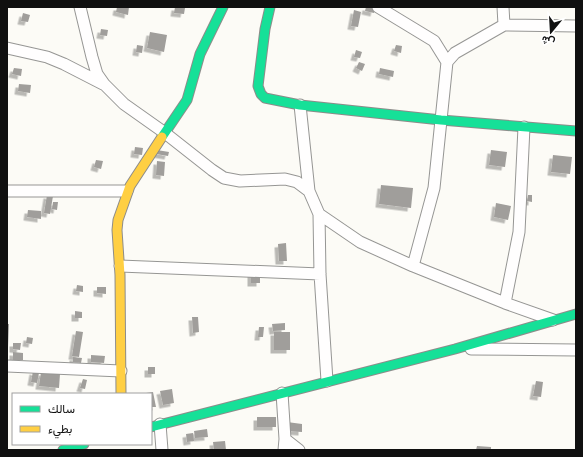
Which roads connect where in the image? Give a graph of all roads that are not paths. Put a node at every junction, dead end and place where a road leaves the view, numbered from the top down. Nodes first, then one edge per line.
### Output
1 (80, 7) edge
2 (223, 7) edge
3 (270, 7) edge
4 (378, 7) edge
5 (503, 7) edge
6 (504, 25) junction
7 (576, 26) edge
8 (7, 48) edge
9 (447, 62) junction
10 (104, 84) junction
11 (300, 105) junction
12 (441, 120) junction
13 (524, 127) junction
14 (576, 132) edge
15 (165, 133) junction
16 (7, 191) edge
17 (127, 191) junction
18 (309, 191) junction
19 (319, 214) junction
20 (120, 266) junction
21 (413, 266) junction
22 (320, 274) junction
23 (505, 303) junction
24 (576, 314) edge
25 (553, 320) junction
26 (455, 349) junction
27 (576, 350) edge
28 (7, 366) edge
29 (121, 371) junction
30 (327, 381) junction
31 (121, 393) edge
32 (282, 393) junction
33 (156, 425) edge
34 (285, 439) junction
35 (80, 445) edge
36 (63, 450) edge
37 (162, 450) edge
38 (284, 450) edge
39 (299, 450) edge

1 - 10 street
2 - 15 street
3 - 11 street
4 - 9 street
5 - 6 street
6 - 7 street
6 - 9 street
8 - 10 street
9 - 12 street
10 - 15 street
11 - 12 street
11 - 18 street
12 - 13 street
12 - 21 street
13 - 14 street
13 - 23 street
15 - 17 street
15 - 18 street
16 - 17 street
17 - 20 street
18 - 19 street
19 - 21 street
19 - 22 street
20 - 22 street
20 - 29 street
21 - 23 street
22 - 30 street
23 - 25 street
24 - 25 street
25 - 26 street
26 - 27 street
26 - 30 street
28 - 29 street
29 - 31 street
30 - 32 street
32 - 33 street
32 - 34 street
33 - 37 street
34 - 38 street
34 - 39 street
35 - 36 street

